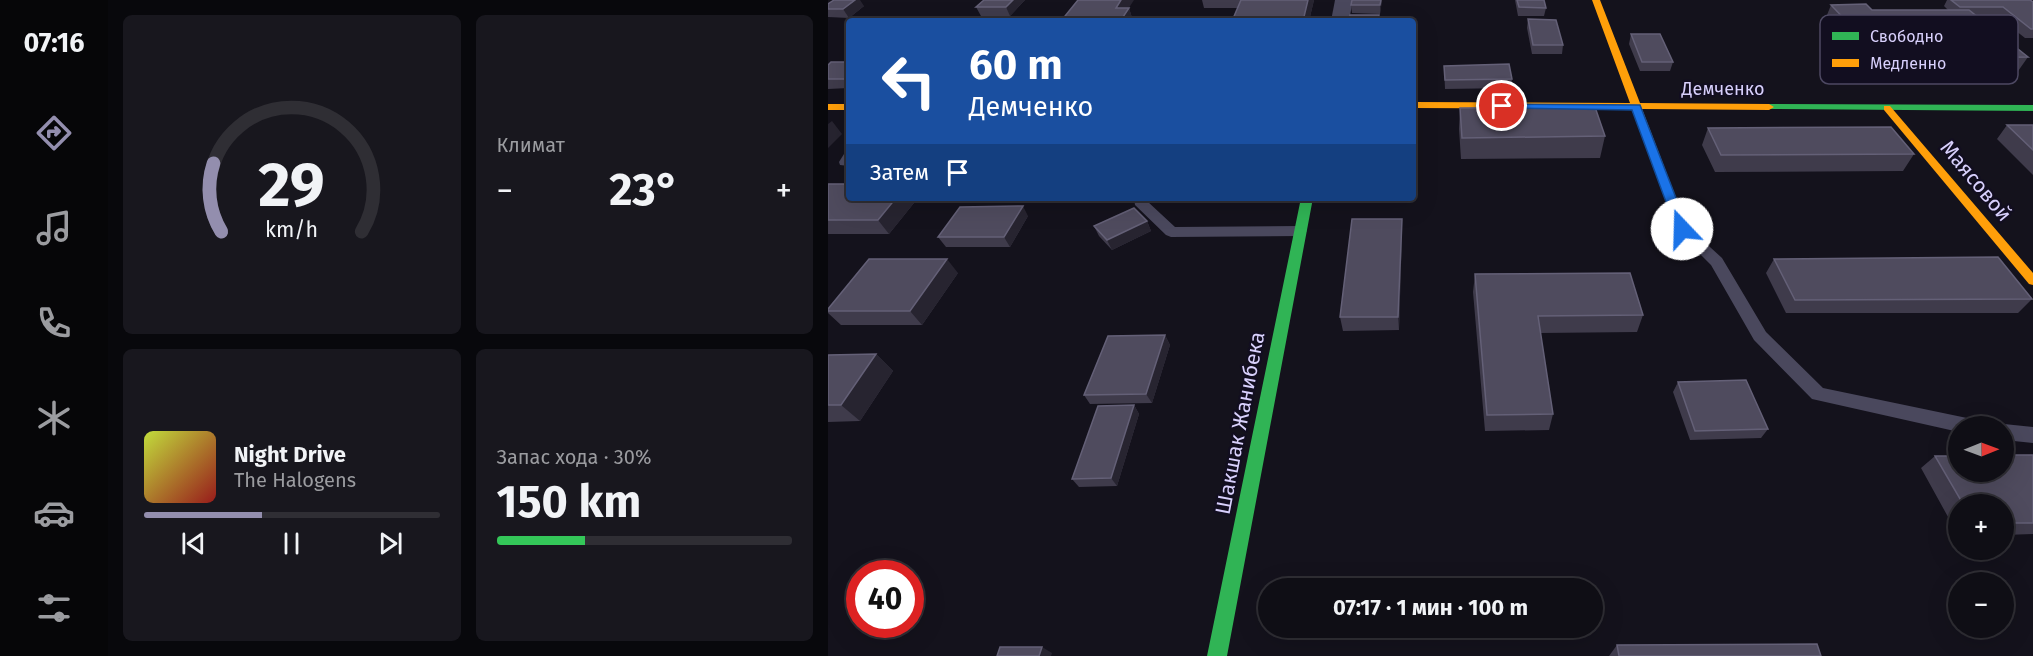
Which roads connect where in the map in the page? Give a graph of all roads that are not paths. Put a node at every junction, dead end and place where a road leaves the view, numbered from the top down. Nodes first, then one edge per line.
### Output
1 (1344, 0) edge
2 (1596, 0) edge
3 (1341, 18) edge
4 (1416, 105) edge
5 (828, 107) edge
6 (846, 107) edge
7 (1636, 107) junction
8 (1887, 108) junction
9 (2033, 108) edge
10 (1140, 201) edge
11 (1305, 201) edge
12 (1682, 229) joint
13 (1300, 231) junction
14 (2033, 281) edge
15 (1948, 422) edge
16 (2014, 433) edge
17 (2033, 435) edge
18 (1217, 656) edge

1 - 3 street
2 - 7 street
4 - 7 street, Демченко
5 - 6 street
7 - 8 street, Демченко
7 - 12 street
8 - 9 street, Демченко
8 - 14 street, Маясовой
10 - 13 lane
11 - 13 street, Шакшак Жанибека
12 - 15 lane
13 - 18 street, Шакшак Жанибека
16 - 17 lane

